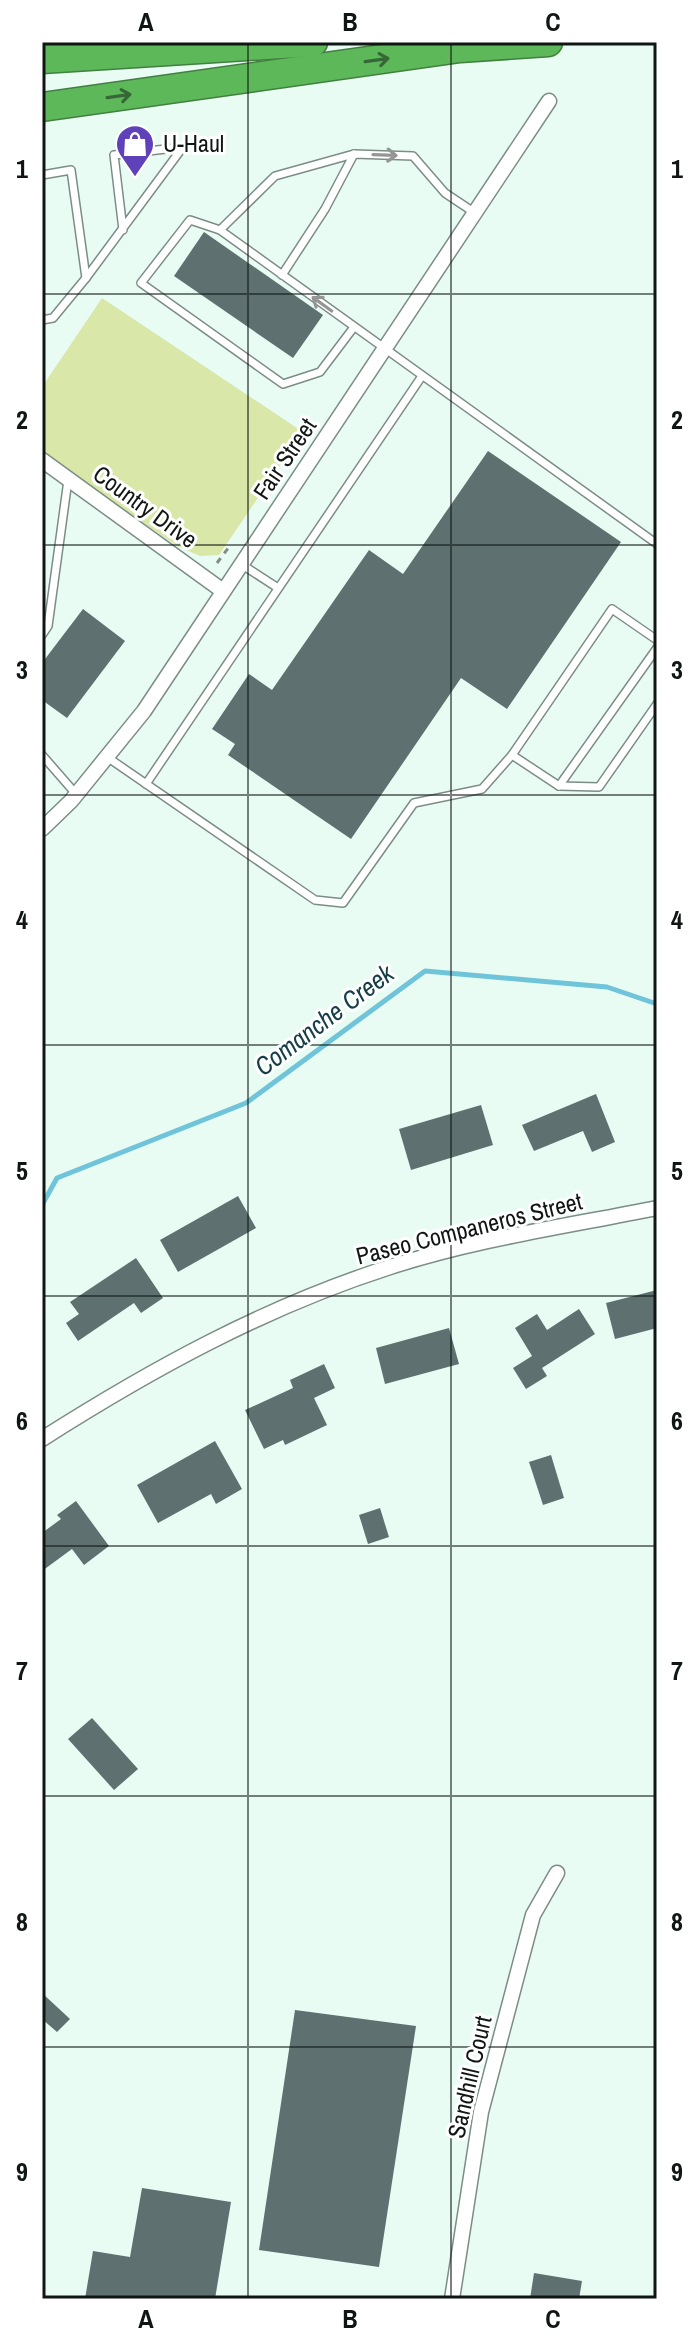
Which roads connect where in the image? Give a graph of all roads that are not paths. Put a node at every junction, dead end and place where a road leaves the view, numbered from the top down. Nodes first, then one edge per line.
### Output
1 (313, 42) edge
2 (548, 42) edge
3 (42, 59) edge
4 (549, 101) dead end
5 (42, 107) edge
6 (354, 154) junction
7 (42, 175) edge
8 (475, 213) junction
9 (123, 230) junction
10 (220, 230) junction
11 (282, 275) junction
12 (86, 278) junction
13 (42, 320) edge
14 (354, 327) junction
15 (385, 350) junction
16 (422, 376) junction
17 (42, 460) edge
18 (69, 479) junction
19 (657, 544) edge
20 (241, 564) junction
21 (278, 588) junction
22 (223, 591) junction
23 (42, 635) edge
24 (657, 640) edge
25 (657, 648) edge
26 (657, 704) edge
27 (42, 755) edge
28 (512, 755) junction
29 (107, 757) junction
30 (146, 784) junction
31 (559, 786) junction
32 (76, 794) junction
33 (42, 829) edge
34 (657, 1208) edge
35 (42, 1439) edge
36 (557, 1873) dead end
37 (452, 2299) edge

1 - 3 highway
5 -> 2 highway
4 - 8 street, Fair Street
6 -> 8 lane
6 - 10 lane
6 - 11 lane
7 - 12 lane
8 - 15 street, Fair Street
9 - 9 lane
9 - 12 lane
10 - 11 lane
10 - 14 lane
14 -> 11 lane
12 - 13 lane
14 - 15 lane
15 - 16 lane
15 - 20 street, Fair Street
16 - 19 lane
16 - 21 lane
17 - 18 street, Country Drive
18 - 22 street, Country Drive
18 - 23 lane
20 - 21 lane
20 - 22 street, Fair Street
21 - 30 lane
22 - 29 street, Fair Street
24 - 28 lane
25 - 31 lane
26 - 31 lane
27 - 32 lane
28 - 30 lane
28 - 31 lane
29 - 30 lane
29 - 32 street, Fair Street
32 - 33 street, Fair Street
34 - 35 street, Paseo Companeros Street
36 - 37 street, Sandhill Court

